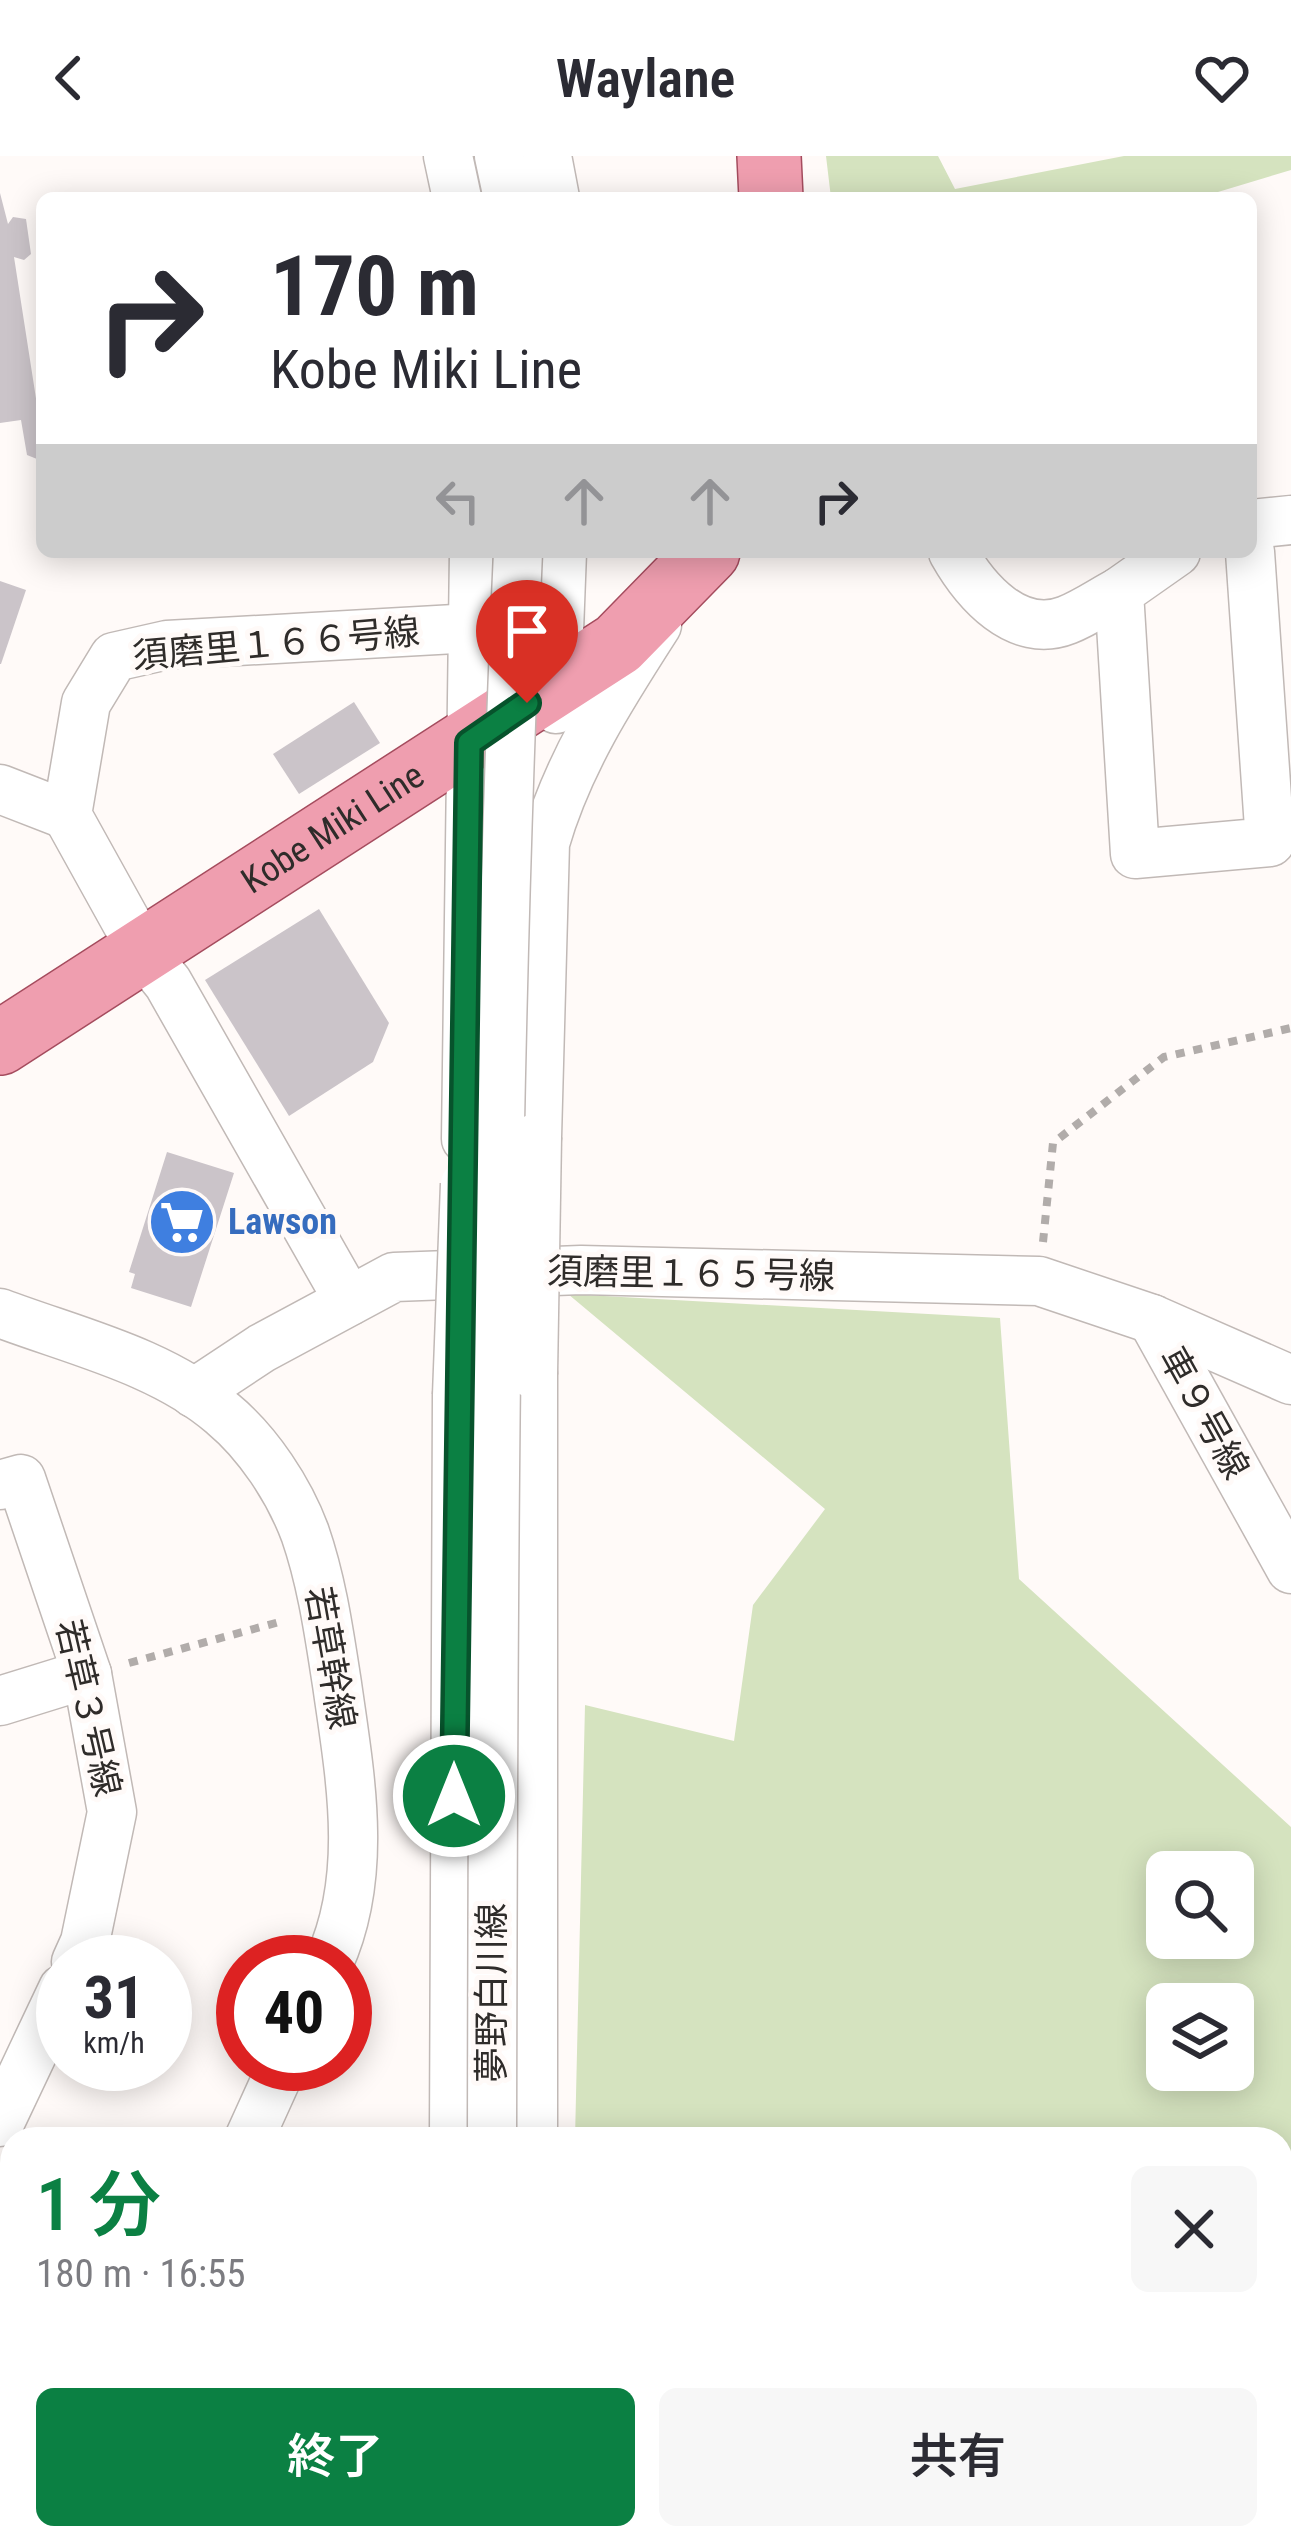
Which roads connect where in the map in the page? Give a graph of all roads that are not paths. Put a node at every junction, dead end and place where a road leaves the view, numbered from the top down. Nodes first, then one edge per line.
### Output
1 (448, 156) edge
2 (499, 156) edge
3 (547, 156) edge
4 (769, 156) edge
5 (456, 192) edge
6 (507, 192) edge
7 (554, 192) edge
8 (770, 192) edge
9 (1291, 520) edge
10 (1257, 523) edge
11 (474, 558) edge
12 (518, 558) edge
13 (562, 558) edge
14 (956, 558) edge
15 (1167, 558) edge
16 (1250, 558) edge
17 (700, 561) edge
18 (1119, 592) junction
19 (472, 628) junction
20 (556, 683) junction
21 (469, 743) junction
22 (0, 789) edge
23 (558, 797) junction
24 (67, 815) junction
25 (143, 952) junction
26 (0, 1043) edge
27 (1039, 1281) joint
28 (349, 1301) junction
29 (0, 1313) edge
30 (1152, 1319) junction
31 (1291, 1380) edge
32 (194, 1393) junction
33 (0, 1485) edge
34 (1291, 1570) edge
35 (87, 1674) junction
36 (0, 1701) edge
37 (86, 1935) edge
38 (339, 1935) edge
39 (36, 2046) edge
40 (271, 2091) edge
41 (0, 2122) edge
42 (254, 2127) edge
43 (454, 2127) edge
44 (492, 2127) edge
45 (533, 2127) edge

1 - 5 street
2 - 6 street
3 - 7 street
4 - 8 main road
9 - 10 street
11 - 19 street
12 - 44 street, 夢野白川線, bridge
13 - 20 street
14 - 18 street
15 - 18 street
16 - 18 street
17 - 20 main road, Kobe Miki Line
17 - 23 street
19 - 21 street
19 - 24 street, 須磨里１６６号線
20 - 21 main road, Kobe Miki Line
20 - 23 street
21 - 25 main road, Kobe Miki Line
21 - 43 street, bridge
22 - 24 street
23 - 45 street, bridge
24 - 25 street
25 - 26 main road, Kobe Miki Line
25 - 28 street
27 - 28 street, 須磨里１６５号線
27 - 30 street, 車９号線
28 - 32 street, 須磨里１６５号線
29 - 32 street, 若草幹線
30 - 31 street, 車９号線
30 - 34 street, 車９号線
32 - 38 street, 若草幹線
33 - 35 street, 若草３号線
35 - 36 street
35 - 37 street, 若草３号線
39 - 41 street
40 - 42 street

